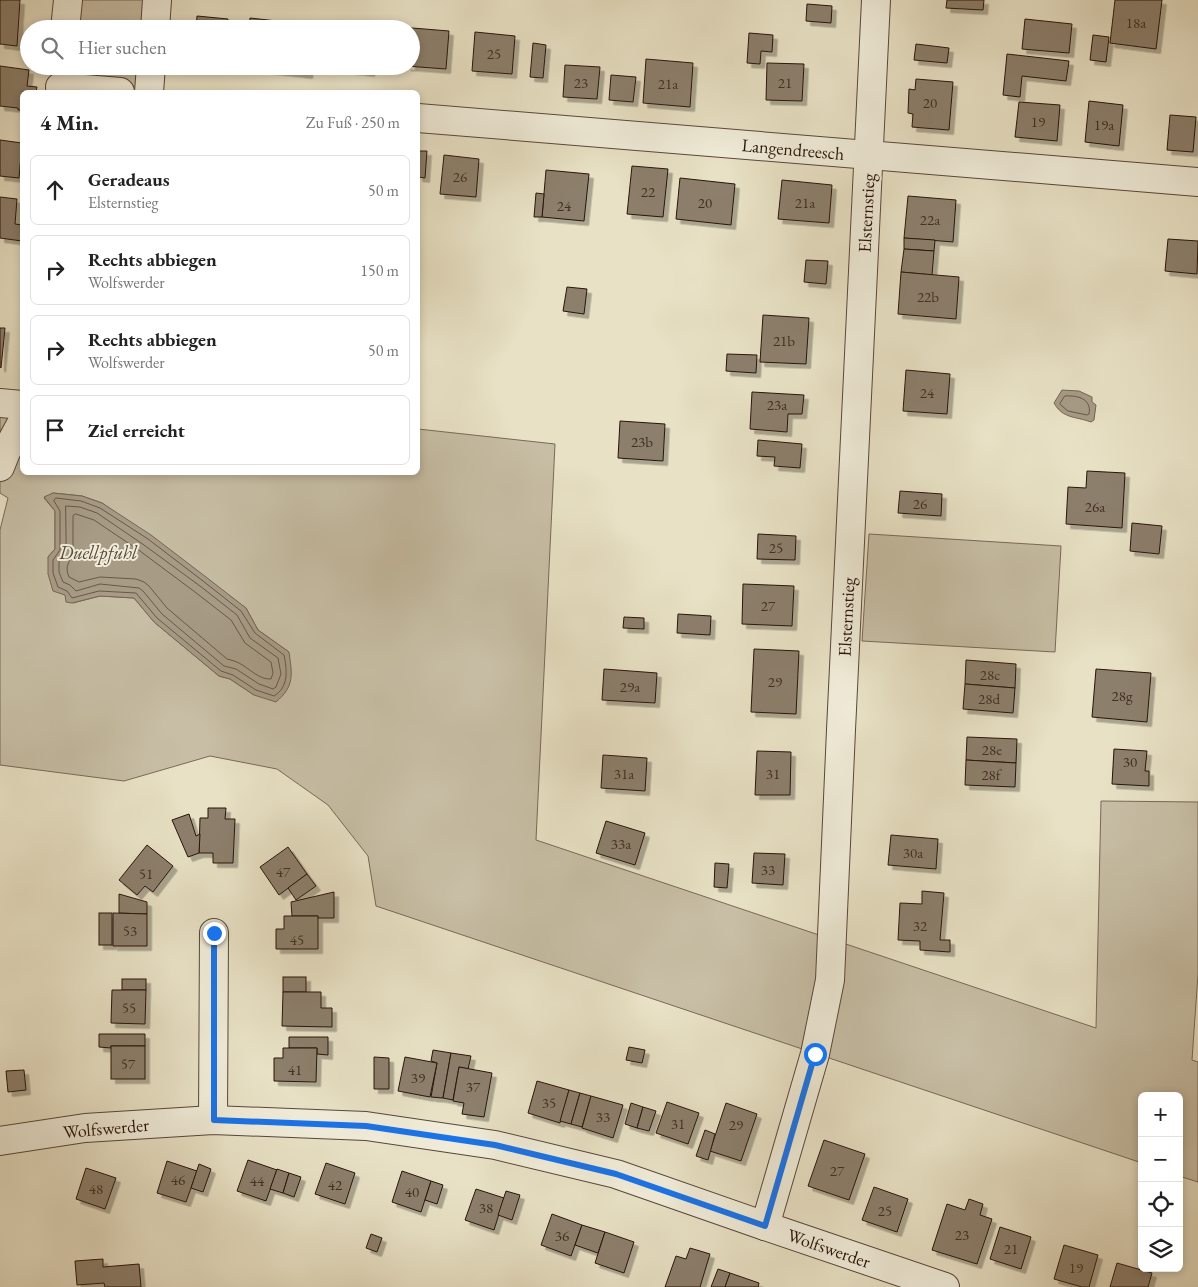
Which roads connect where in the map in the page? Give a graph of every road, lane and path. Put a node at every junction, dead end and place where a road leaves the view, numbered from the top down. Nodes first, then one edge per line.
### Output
1 (68, 0) edge
2 (157, 0) edge
3 (876, 0) edge
4 (66, 20) edge
5 (155, 20) edge
6 (150, 75) edge
7 (61, 82) edge
8 (108, 90) edge
9 (149, 90) edge
10 (420, 118) edge
11 (869, 156) junction
12 (1198, 182) edge
13 (0, 403) edge
14 (20, 405) edge
15 (20, 426) edge
16 (0, 467) edge
17 (214, 933) dead end
18 (214, 1120) junction
19 (0, 1141) edge
20 (765, 1226) junction
21 (945, 1287) edge

1 - 4 street
2 - 5 street
3 - 11 street, Elsternstieg
6 - 9 street
7 - 8 street
10 - 11 street, Langendreesch
11 - 12 street, Langendreesch
11 - 20 street, Elsternstieg
13 - 14 street
15 - 16 street
17 - 18 street
18 - 19 street, Wolfswerder
18 - 20 street, Wolfswerder
20 - 21 street, Wolfswerder

